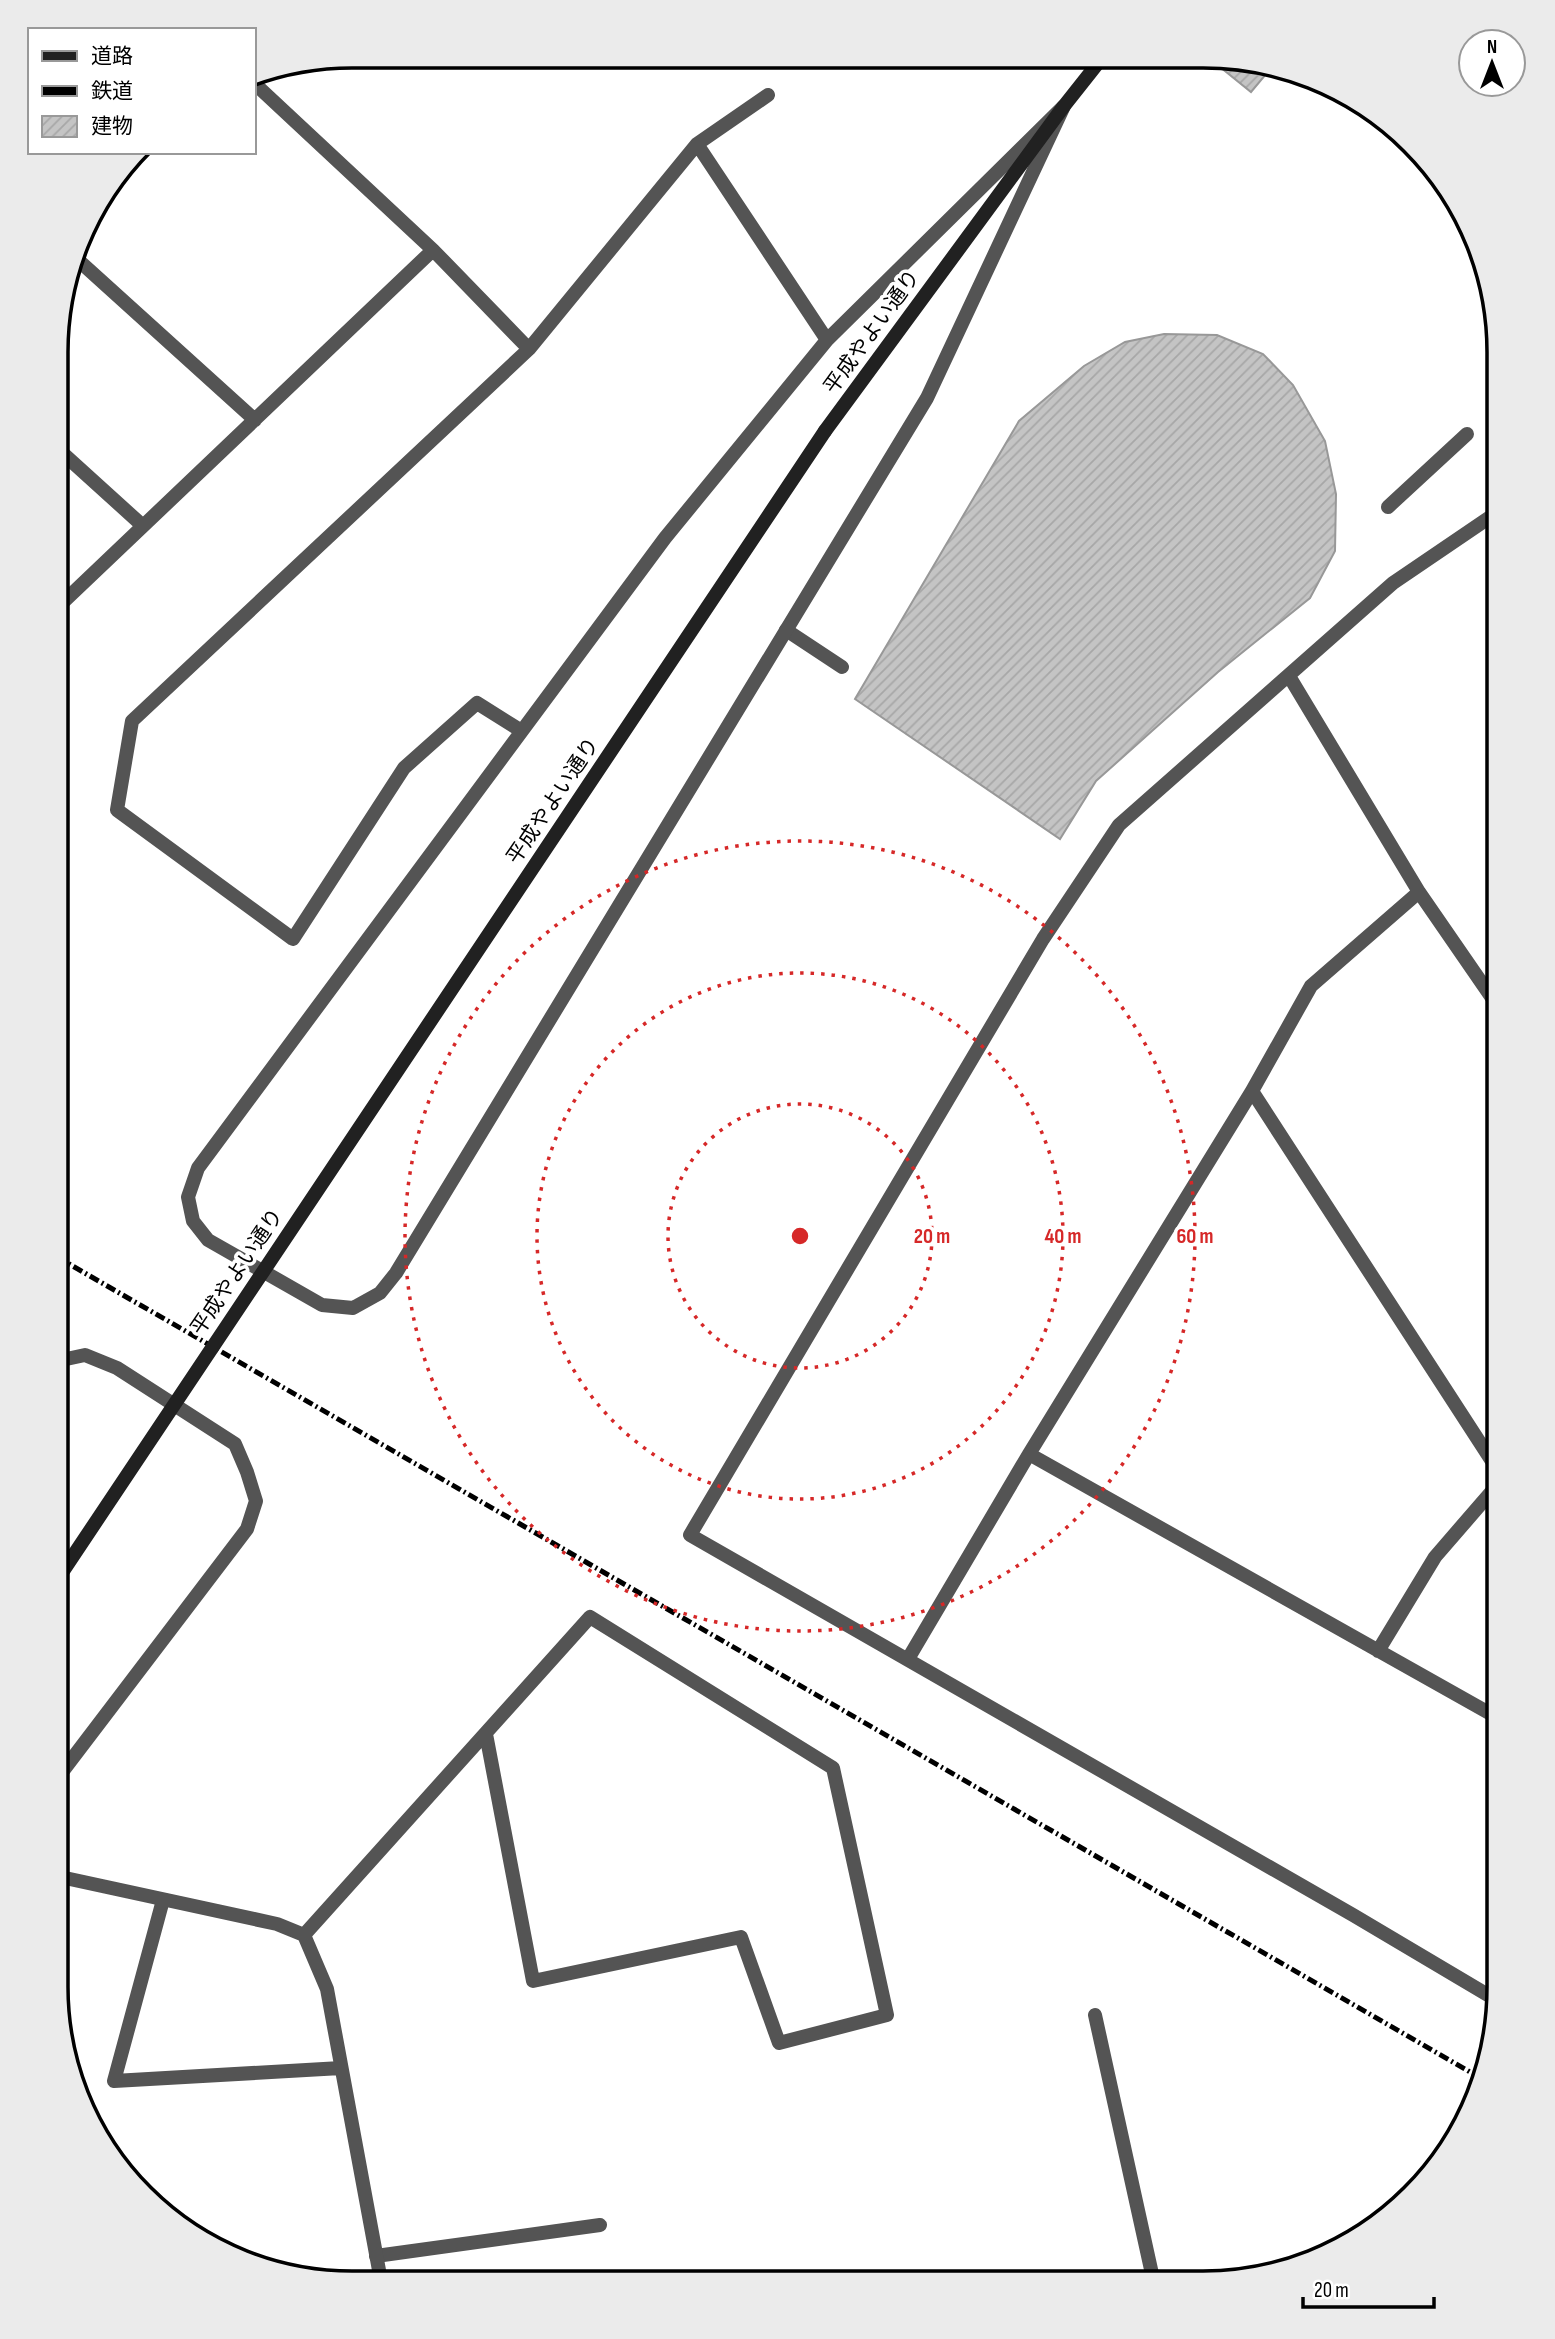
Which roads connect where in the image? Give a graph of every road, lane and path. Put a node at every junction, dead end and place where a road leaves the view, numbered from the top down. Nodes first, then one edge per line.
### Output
1 (1094, 68) edge
2 (256, 85) edge
3 (768, 95) dead end
4 (1064, 106) junction
5 (697, 144) junction
6 (433, 250) junction
7 (82, 264) edge
8 (827, 340) junction
9 (528, 349) junction
10 (255, 420) junction
11 (1467, 434) dead end
12 (68, 458) edge
13 (1388, 508) dead end
14 (1487, 522) edge
15 (143, 526) junction
16 (68, 597) edge
17 (786, 629) junction
18 (842, 667) dead end
19 (1289, 676) junction
20 (520, 730) junction
21 (1419, 892) junction
22 (1487, 991) edge
23 (1252, 1091) junction
24 (68, 1359) edge
25 (1487, 1453) edge
26 (1029, 1454) junction
27 (1487, 1497) edge
28 (68, 1564) edge
29 (1378, 1651) junction
30 (908, 1659) junction
31 (1487, 1711) edge
32 (486, 1734) junction
33 (68, 1764) edge
34 (68, 1879) edge
35 (163, 1899) junction
36 (304, 1935) junction
37 (1487, 1994) edge
38 (1095, 2015) dead end
39 (341, 2068) junction
40 (600, 2225) dead end
41 (376, 2256) junction
42 (379, 2271) edge
43 (1151, 2271) edge

1 - 4 street, 平成やよい通り
2 - 6 street
3 - 5 street
4 - 8 street
4 - 17 street
4 - 28 street, 平成やよい通り, bridge
5 - 8 street
5 - 9 street
6 - 9 street
6 - 10 street
7 - 10 street
8 - 20 street
9 - 20 street
10 - 15 street
11 - 13 street
12 - 15 street
14 - 19 street
15 - 16 street
17 - 18 street
17 - 20 street
19 - 21 street
19 - 30 street
21 - 22 street
21 - 23 street
23 - 25 street
23 - 26 street
24 - 33 street
26 - 29 street
26 - 30 street
27 - 29 street
29 - 31 street
30 - 37 street
32 - 32 street
32 - 36 street
34 - 35 street
35 - 36 street
35 - 39 street
36 - 39 street
38 - 43 street
39 - 41 street
40 - 41 street
41 - 42 street

